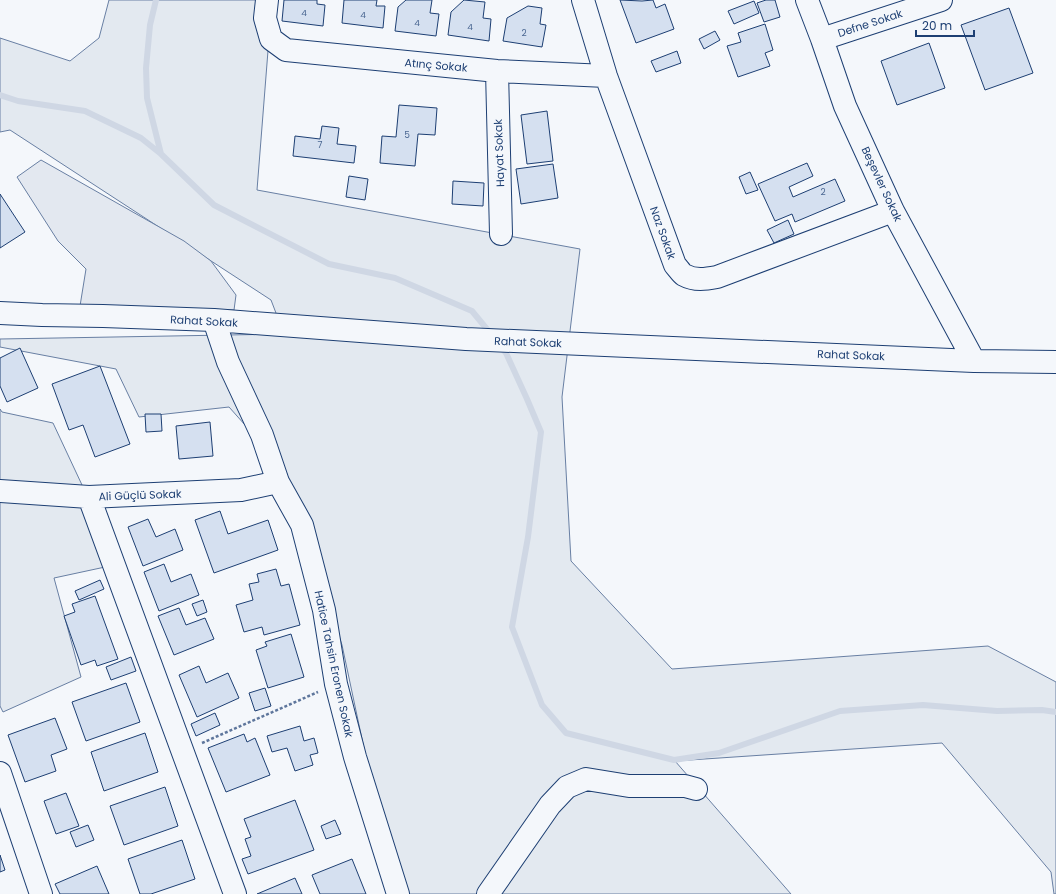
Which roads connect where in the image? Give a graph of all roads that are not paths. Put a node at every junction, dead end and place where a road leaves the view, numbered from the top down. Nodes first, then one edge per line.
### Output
1 (267, 0) edge
2 (583, 0) edge
3 (807, 0) edge
4 (941, 0) edge
5 (822, 39) junction
6 (497, 71) junction
7 (606, 76) junction
8 (893, 211) junction
9 (501, 234) dead end
10 (0, 313) edge
11 (214, 320) junction
12 (974, 360) junction
13 (1056, 362) edge
14 (278, 482) junction
15 (0, 491) edge
16 (89, 497) junction
17 (0, 773) edge
18 (696, 789) dead end
19 (41, 894) edge
20 (235, 894) edge
21 (398, 894) edge
22 (488, 894) edge

1 - 6 street, Atınç Sokak
2 - 7 street, Naz Sokak
3 - 5 street, Beşevler Sokak
4 - 5 street, Defne Sokak
5 - 8 street, Beşevler Sokak
6 - 7 street, Atınç Sokak
6 - 9 street, Hayat Sokak
7 - 8 street, Naz Sokak
8 - 12 street, Beşevler Sokak
10 - 11 street, Rahat Sokak
11 - 12 street, Rahat Sokak
11 - 14 street, Hatice Tahsin Eronen Sokak
12 - 13 street, Rahat Sokak
14 - 16 street, Ali Güçlü Sokak
14 - 21 street, Hatice Tahsin Eronen Sokak
15 - 16 street, Ali Güçlü Sokak
16 - 20 street
17 - 19 street
18 - 22 street

